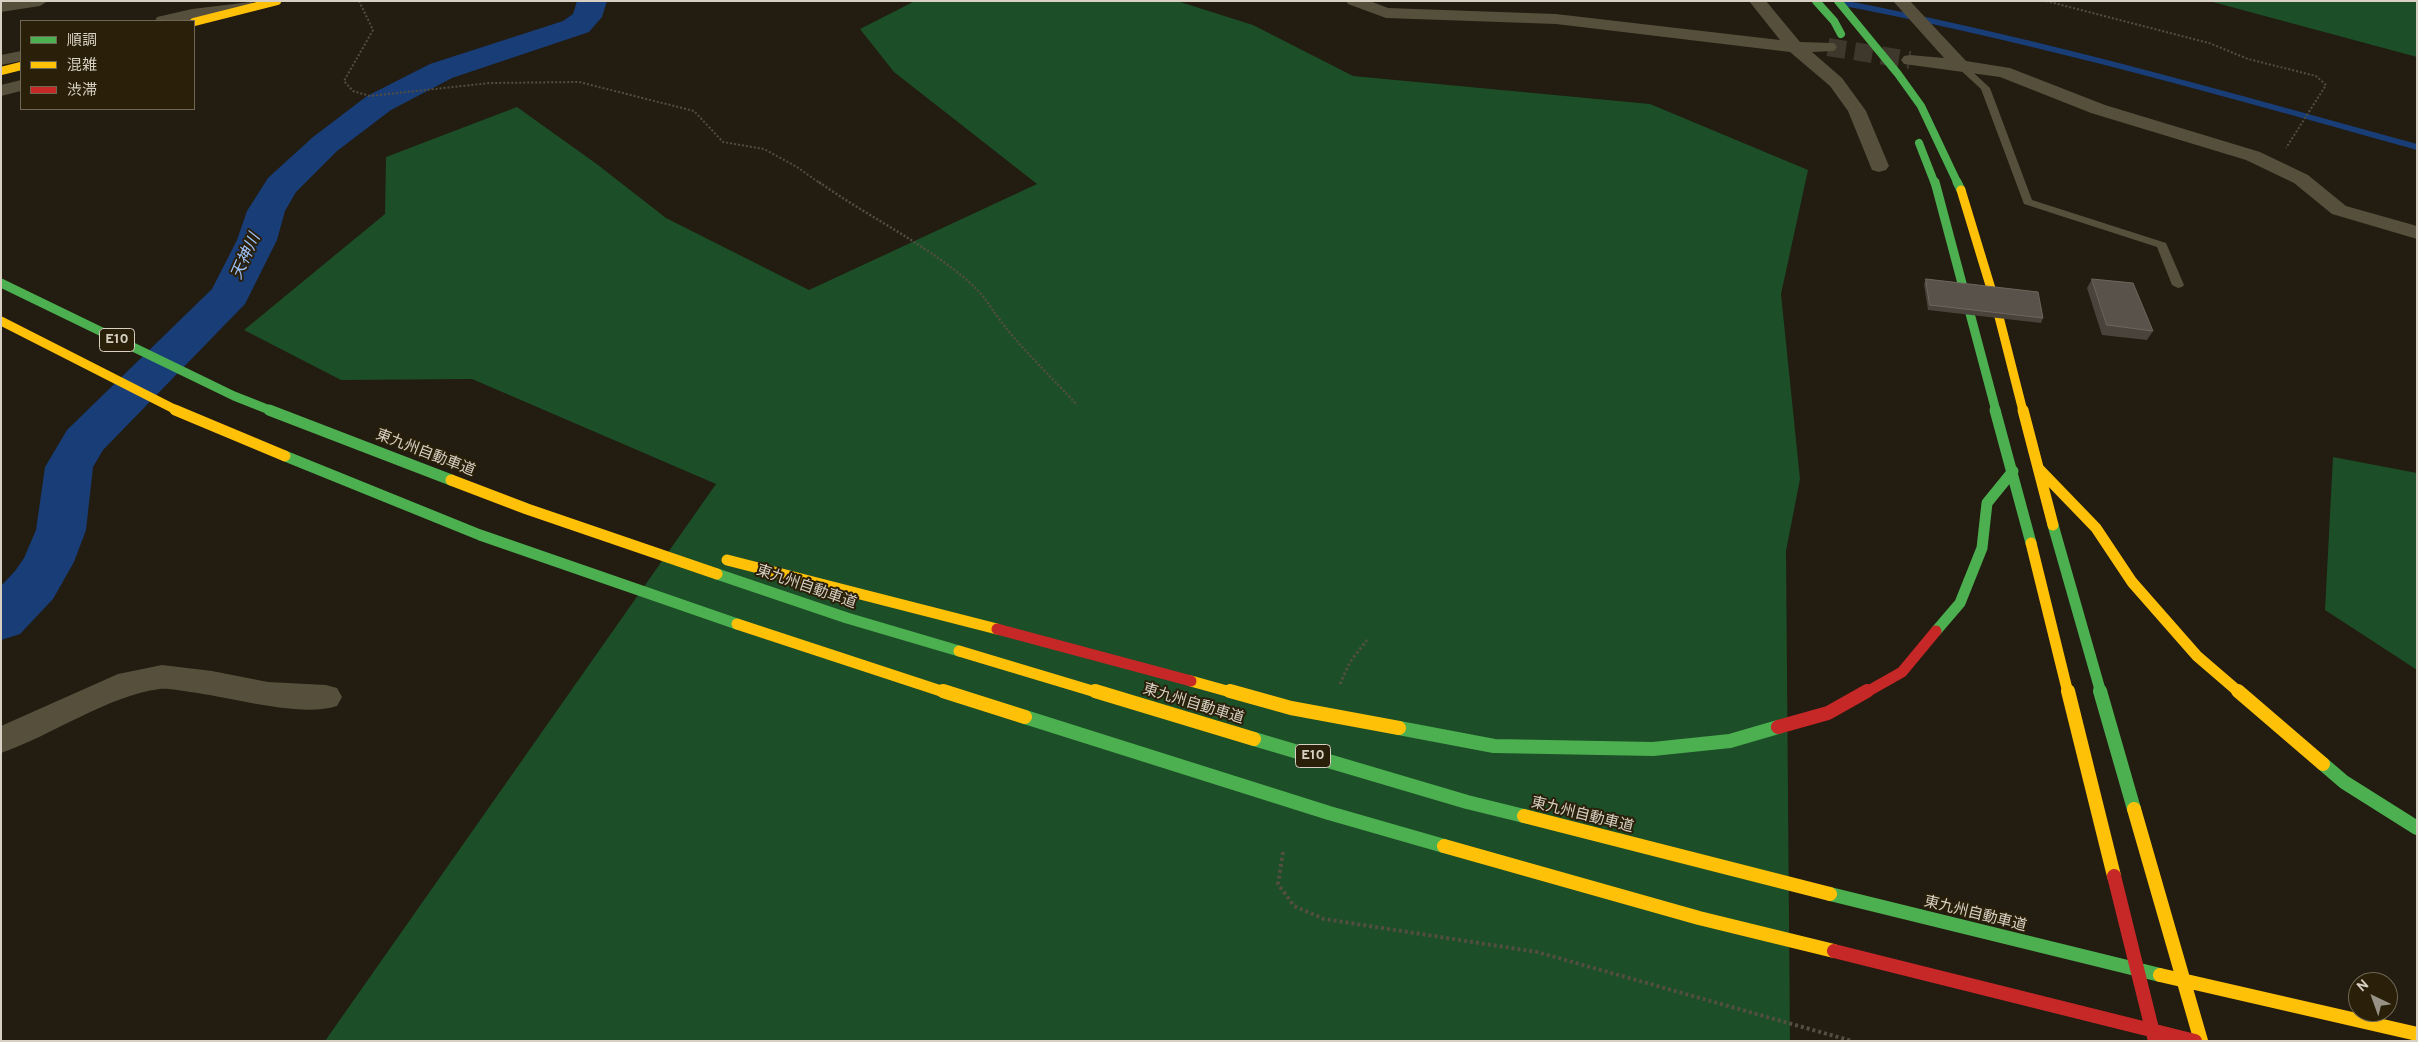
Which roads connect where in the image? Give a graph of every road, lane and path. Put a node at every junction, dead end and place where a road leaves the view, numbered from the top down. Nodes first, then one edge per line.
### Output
1 (40, 1) edge
2 (277, 1) edge
3 (359, 1) edge
4 (1354, 1) edge
5 (1756, 1) edge
6 (1801, 1) edge
7 (1816, 1) edge
8 (1838, 1) edge
9 (1901, 1) edge
10 (2046, 1) edge
11 (256, 7) junction
12 (1, 8) edge
13 (168, 20) edge
14 (195, 22) edge
15 (195, 33) edge
16 (1795, 47) junction
17 (1828, 47) tunnel mouth
18 (20, 56) edge
19 (1, 60) edge
20 (1910, 60) tunnel mouth
21 (1960, 65) junction
22 (20, 66) edge
23 (1, 71) edge
24 (20, 85) edge
25 (1, 91) edge
26 (1915, 134) dead end
27 (2276, 165) junction
28 (1879, 166) dead end
29 (2417, 233) edge
30 (1, 283) edge
31 (2178, 285) dead end
32 (1, 321) edge
33 (1077, 405) dead end
34 (2036, 466) junction
35 (2013, 471) junction
36 (527, 510) junction
37 (672, 546) dead end
38 (720, 558) dead end
39 (1366, 640) dead end
40 (1340, 684) dead end
41 (326, 697) dead end
42 (1, 740) edge
43 (2417, 828) edge
44 (1283, 852) dead end
45 (2055, 1007) junction
46 (2417, 1034) edge
47 (1852, 1041) edge
48 (2155, 1041) edge
49 (2195, 1041) edge
50 (2201, 1041) edge

1 - 12 street
2 - 11 highway
3 - 33 path
4 - 16 street
5 - 16 street
6 - 7 highway
8 - 34 highway
9 - 21 street
10 - 27 path
11 - 13 street
11 - 14 highway
11 - 15 street
16 - 17 street
16 - 28 street
18 - 19 street
20 - 21 street
21 - 27 street
21 - 31 lane
22 - 23 highway
24 - 25 street
26 - 35 highway
27 - 29 street
30 - 36 highway, 東九州自動車道 / E10
32 - 45 highway, E10
34 - 43 highway
34 - 50 highway
35 - 38 highway
35 - 48 highway
36 - 37 highway
36 - 46 highway, 東九州自動車道 / E10
39 - 40 path
41 - 42 street
44 - 47 path
45 - 48 highway
45 - 49 highway, E10

